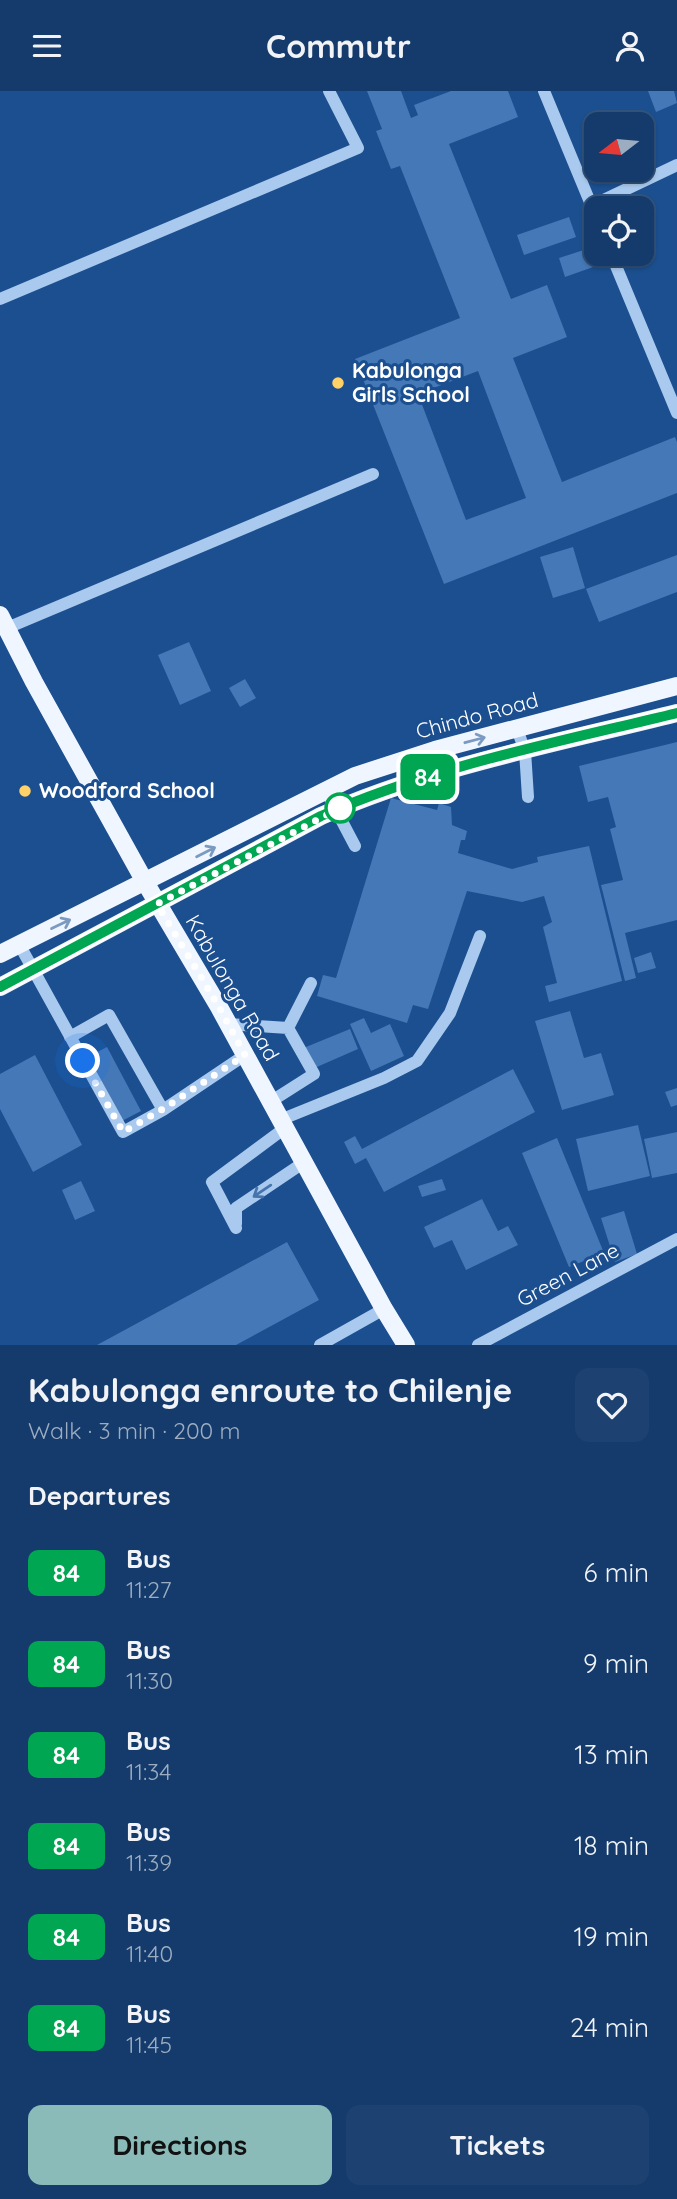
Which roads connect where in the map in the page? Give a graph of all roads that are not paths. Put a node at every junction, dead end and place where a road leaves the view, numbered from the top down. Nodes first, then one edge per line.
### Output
1 (329, 91) edge
2 (544, 91) edge
3 (677, 165) edge
4 (587, 196) edge
5 (612, 196) edge
6 (617, 266) edge
7 (0, 299) edge
8 (671, 380) edge
9 (677, 413) edge
10 (373, 474) dead end
11 (4, 622) edge
12 (677, 686) edge
13 (677, 713) edge
14 (517, 729) junction
15 (525, 751) junction
16 (326, 791) junction
17 (528, 797) dead end
18 (336, 810) junction
19 (355, 846) dead end
20 (145, 883) junction
21 (157, 904) junction
22 (480, 936) dead end
23 (19, 944) junction
24 (0, 954) edge
25 (33, 971) junction
26 (311, 983) dead end
27 (0, 987) edge
28 (228, 1024) junction
29 (288, 1028) junction
30 (70, 1037) junction
31 (245, 1055) junction
32 (270, 1102) junction
33 (163, 1109) junction
34 (282, 1124) junction
35 (303, 1163) junction
36 (677, 1240) edge
37 (384, 1309) junction
38 (320, 1345) edge
39 (406, 1345) edge
40 (478, 1345) edge

1 - 7 street
2 - 4 street
3 - 5 street
6 - 8 street
8 - 9 street
10 - 11 street
11 - 20 main road, Kabulonga Road
12 - 14 main road, Chindo Road
13 - 15 main road
14 - 15 street
16 -> 14 main road, Chindo Road
15 - 17 street
15 - 18 main road
16 - 18 street
20 -> 16 main road, Chindo Road
18 - 19 street
18 - 21 main road
20 - 21 main road, Kabulonga Road
23 -> 20 main road, Chindo Road
21 - 25 main road
21 - 28 main road, Kabulonga Road
22 - 34 street
23 - 24 main road, Chindo Road
23 - 25 street
25 - 27 main road
25 - 30 street
26 - 29 street
28 - 29 street
28 - 31 main road, Kabulonga Road
29 - 32 street
30 - 33 street
30 - 33 street
31 - 32 main road, Kabulonga Road
31 - 33 street
32 - 34 main road, Kabulonga Road
34 - 35 main road, Kabulonga Road
35 -> 34 street
35 - 37 main road, Kabulonga Road
36 - 40 street, Green Lane
37 - 38 street
37 - 39 main road, Kabulonga Road

